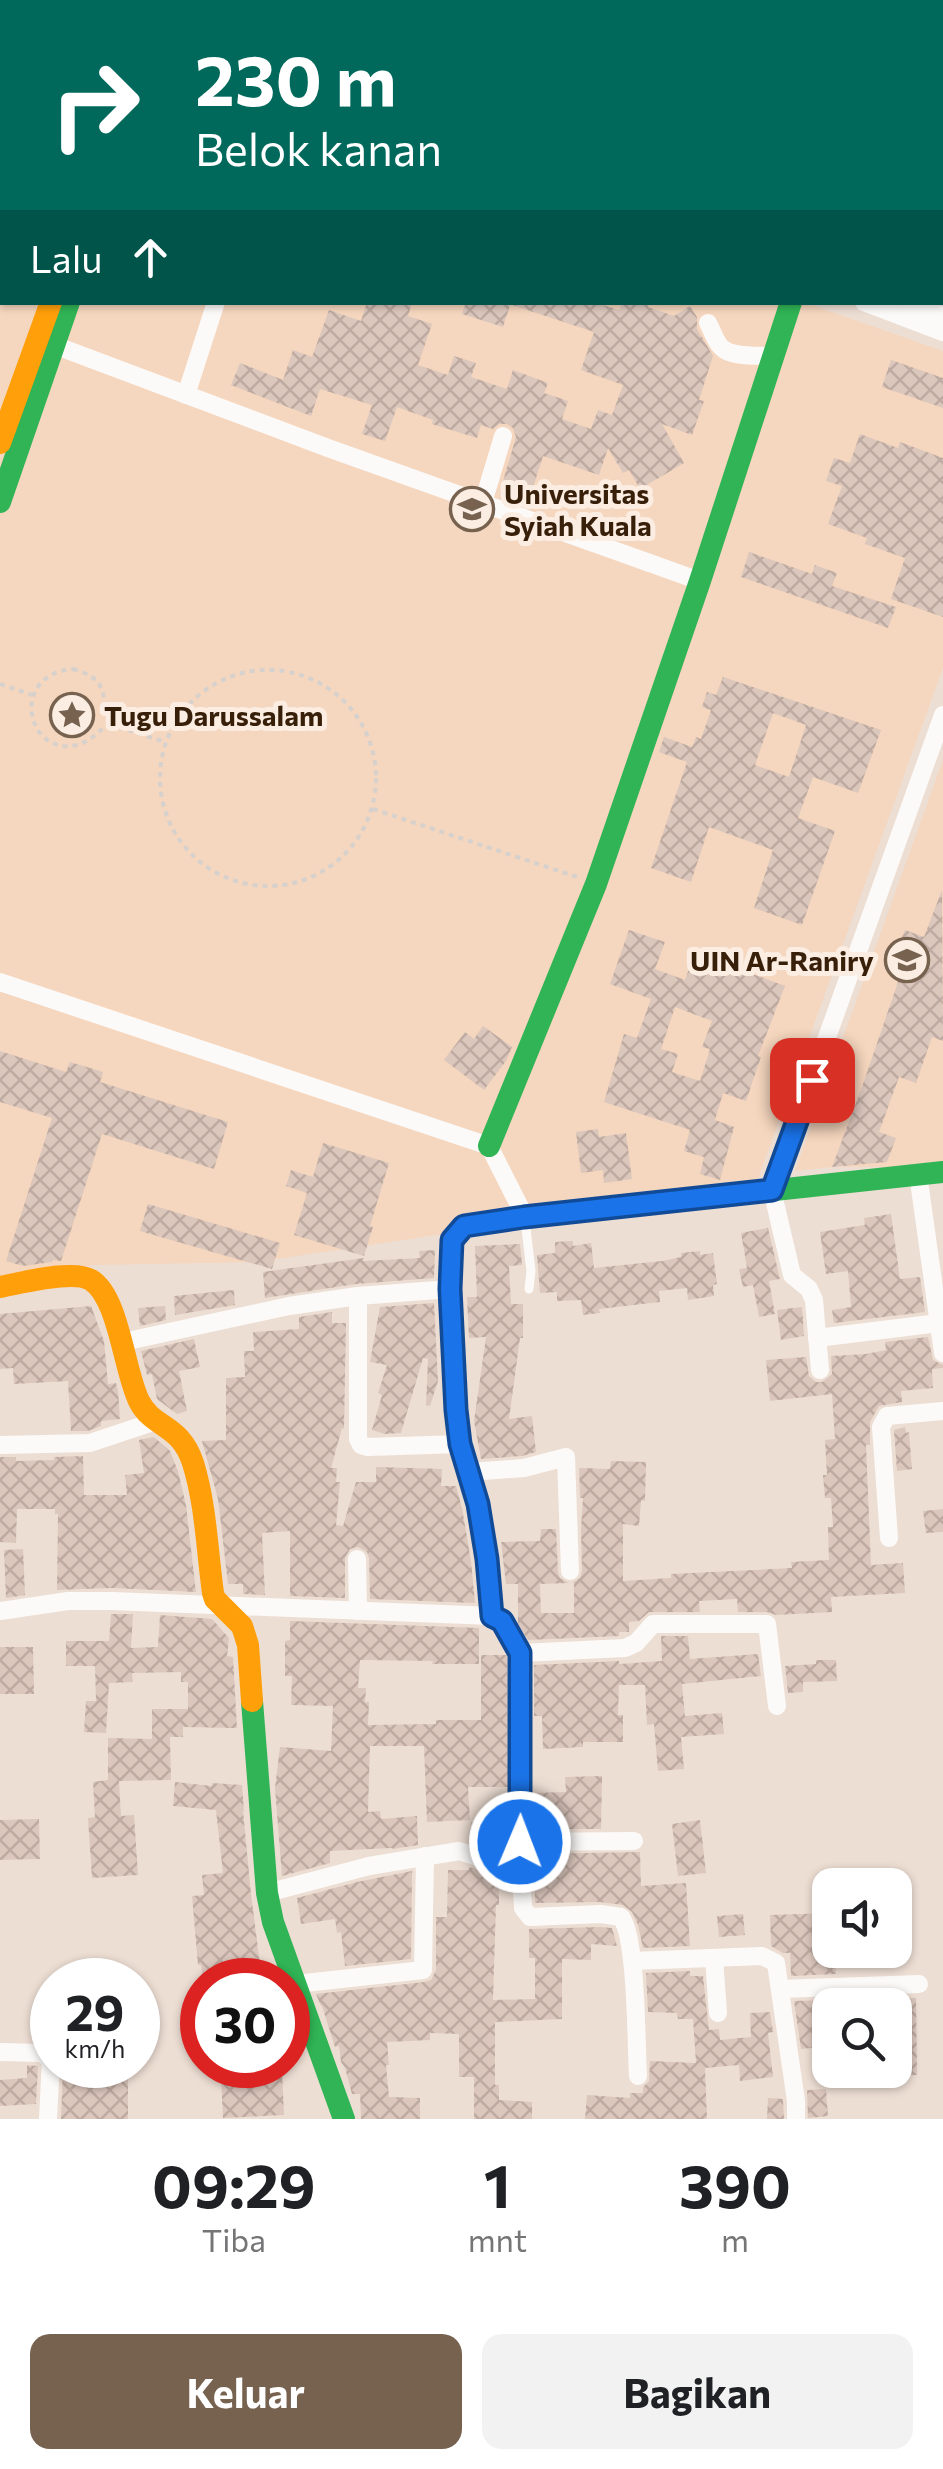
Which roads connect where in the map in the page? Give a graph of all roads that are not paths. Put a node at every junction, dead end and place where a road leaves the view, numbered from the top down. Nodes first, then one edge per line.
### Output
1 (50, 305) edge
2 (68, 305) edge
3 (215, 305) edge
4 (791, 305) edge
5 (872, 305) edge
6 (916, 305) edge
7 (943, 316) edge
8 (708, 323) dead end
9 (943, 332) edge
10 (54, 345) junction
11 (772, 356) junction
12 (186, 395) junction
13 (15, 408) edge
14 (504, 436) dead end
15 (0, 443) edge
16 (0, 502) edge
17 (482, 503) junction
18 (700, 581) junction
19 (943, 715) edge
20 (0, 982) edge
21 (490, 1146) junction
22 (943, 1172) edge
23 (918, 1174) junction
24 (772, 1190) junction
25 (524, 1217) junction
26 (0, 1287) edge
27 (450, 1289) junction
28 (529, 1289) dead end
29 (358, 1296) junction
30 (939, 1323) junction
31 (817, 1338) junction
32 (123, 1342) junction
33 (943, 1353) edge
34 (820, 1370) dead end
35 (943, 1412) edge
36 (156, 1420) junction
37 (460, 1444) junction
38 (0, 1445) edge
39 (469, 1472) junction
40 (890, 1538) dead end
41 (358, 1559) dead end
42 (570, 1570) dead end
43 (223, 1607) junction
44 (358, 1610) junction
45 (0, 1611) edge
46 (492, 1616) junction
47 (520, 1653) junction
48 (776, 1706) dead end
49 (634, 1841) dead end
50 (520, 1842) junction
51 (425, 1856) junction
52 (521, 1871) junction
53 (267, 1894) junction
54 (287, 1958) edge
55 (714, 1958) junction
56 (632, 1961) junction
57 (310, 1982) edge
58 (919, 1984) dead end
59 (780, 1989) junction
60 (718, 2013) dead end
61 (310, 2023) edge
62 (0, 2052) edge
63 (638, 2076) dead end
64 (48, 2119) edge
65 (344, 2119) edge
66 (796, 2119) edge

1 - 13 street
2 - 10 street
3 - 12 street
4 - 11 street
5 - 9 street
6 - 7 street
8 - 11 street
10 - 12 street
10 - 13 street
11 - 18 street
12 - 17 street
13 - 15 street
13 - 16 street
14 - 17 street
17 - 18 street
18 - 21 street
19 - 24 street
20 - 21 street
21 - 25 street
22 - 23 street
23 - 24 street
23 - 30 street
24 - 25 street
24 - 31 street
25 - 27 street
25 - 28 lane
26 - 32 street
27 - 29 street
27 - 37 street
29 - 32 street
29 - 37 street
30 - 31 street
30 - 33 street
31 - 34 street
32 - 36 street
35 - 40 street
36 - 38 street
36 - 43 street
37 - 39 street
39 - 42 street
39 - 46 street
41 - 44 street
43 - 44 street
43 - 45 street
43 - 53 street
44 - 46 street
46 - 47 street
47 - 48 street
47 - 50 street
49 - 50 street
50 - 52 street
51 - 52 street
51 - 53 street
51 - 57 street
52 - 56 street
53 - 54 street
55 - 56 street
55 - 59 street
55 - 60 street
56 - 63 street
58 - 59 street
59 - 66 street
61 - 65 street
62 - 64 street

